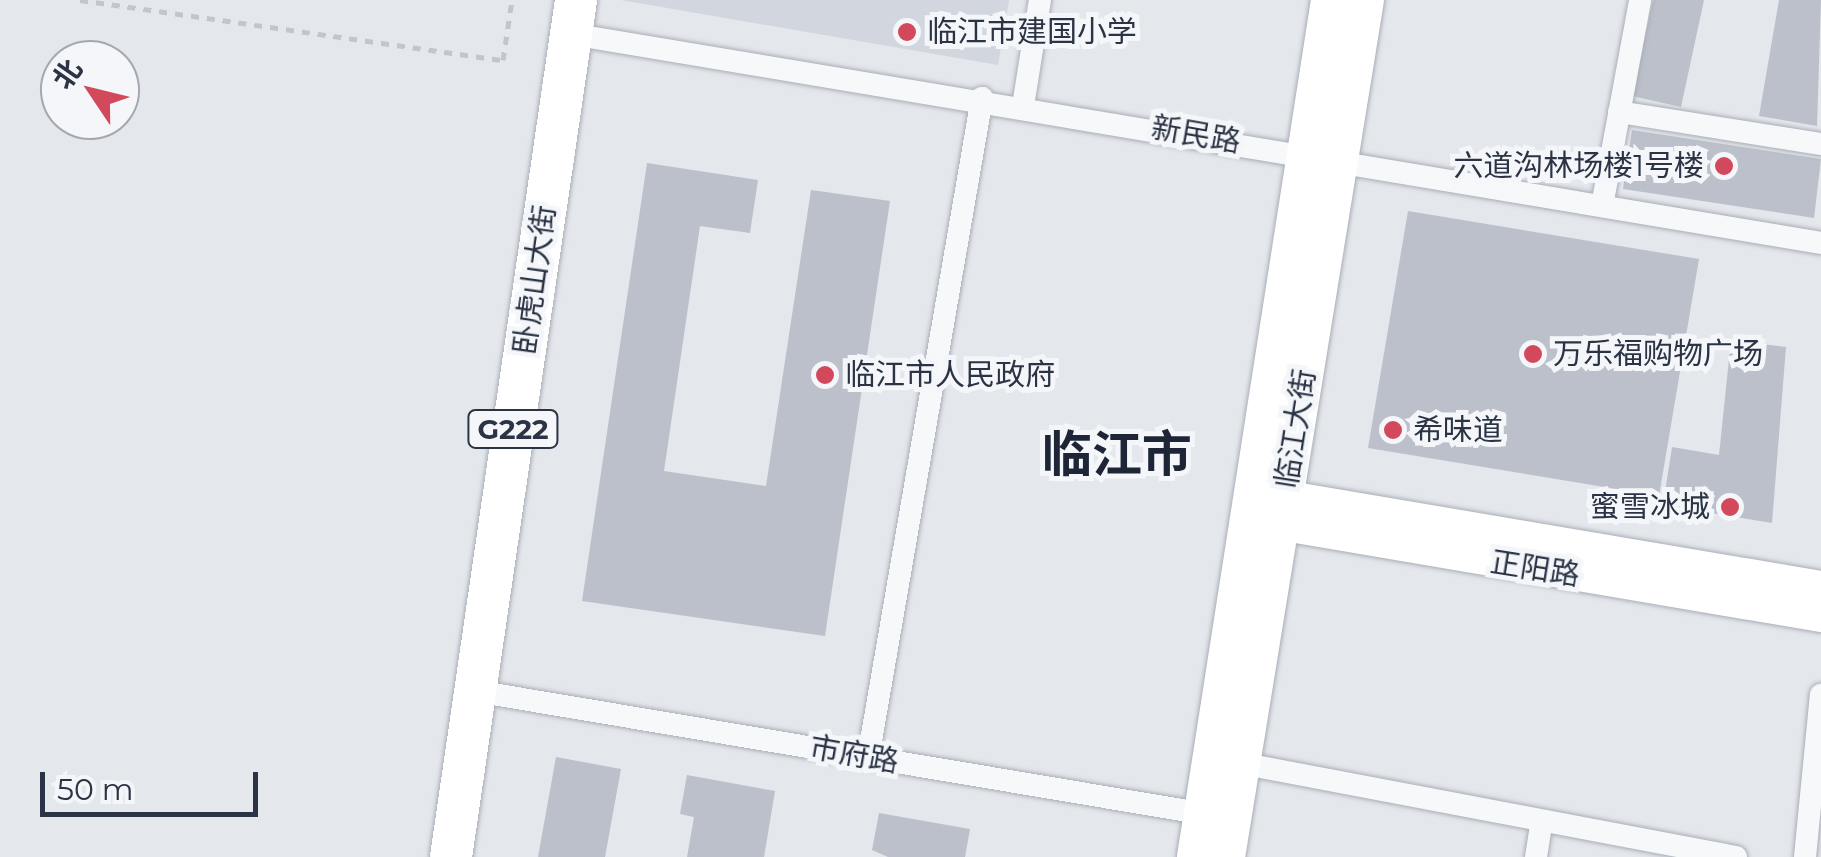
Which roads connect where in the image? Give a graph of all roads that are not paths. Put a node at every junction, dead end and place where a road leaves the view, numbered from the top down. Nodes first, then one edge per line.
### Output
1 (1040, 0) edge
2 (1330, 0) edge
3 (1364, 0) edge
4 (1640, 0) edge
5 (573, 17) edge
6 (982, 98) junction
7 (1023, 106) junction
8 (1619, 112) junction
9 (1821, 144) edge
10 (1323, 158) junction
11 (1602, 206) junction
12 (1821, 243) edge
13 (1268, 508) junction
14 (1821, 587) edge
15 (1821, 616) edge
16 (475, 692) junction
17 (1821, 694) edge
18 (868, 758) junction
19 (1228, 761) junction
20 (1218, 817) junction
21 (1541, 825) junction
22 (450, 857) edge
23 (1196, 857) edge
24 (1226, 857) edge
25 (1536, 857) edge
26 (1736, 857) edge
27 (1804, 857) edge

1 - 7 street
2 - 10 main road, 临江大街
3 - 10 main road, 临江大街
4 - 8 street
5 - 6 street, 新民路
5 - 16 highway, 卧虎山大街 / G222
6 - 7 street, 新民路
6 - 18 street
7 - 10 street, 新民路
8 - 9 street
8 - 11 street
10 - 11 street, 新民路
10 - 13 main road, 临江大街
11 - 12 street, 新民路
13 - 14 main road, 正阳路
13 - 15 main road, 正阳路
13 - 19 main road, 临江大街
16 - 18 street, 市府路
16 - 22 highway, 卧虎山大街 / G222
17 - 27 street
18 - 20 street, 市府路
19 - 20 main road, 临江大街
19 - 21 street
20 - 23 main road, 临江大街
20 - 24 main road, 临江大街
21 - 25 street
21 - 26 street

